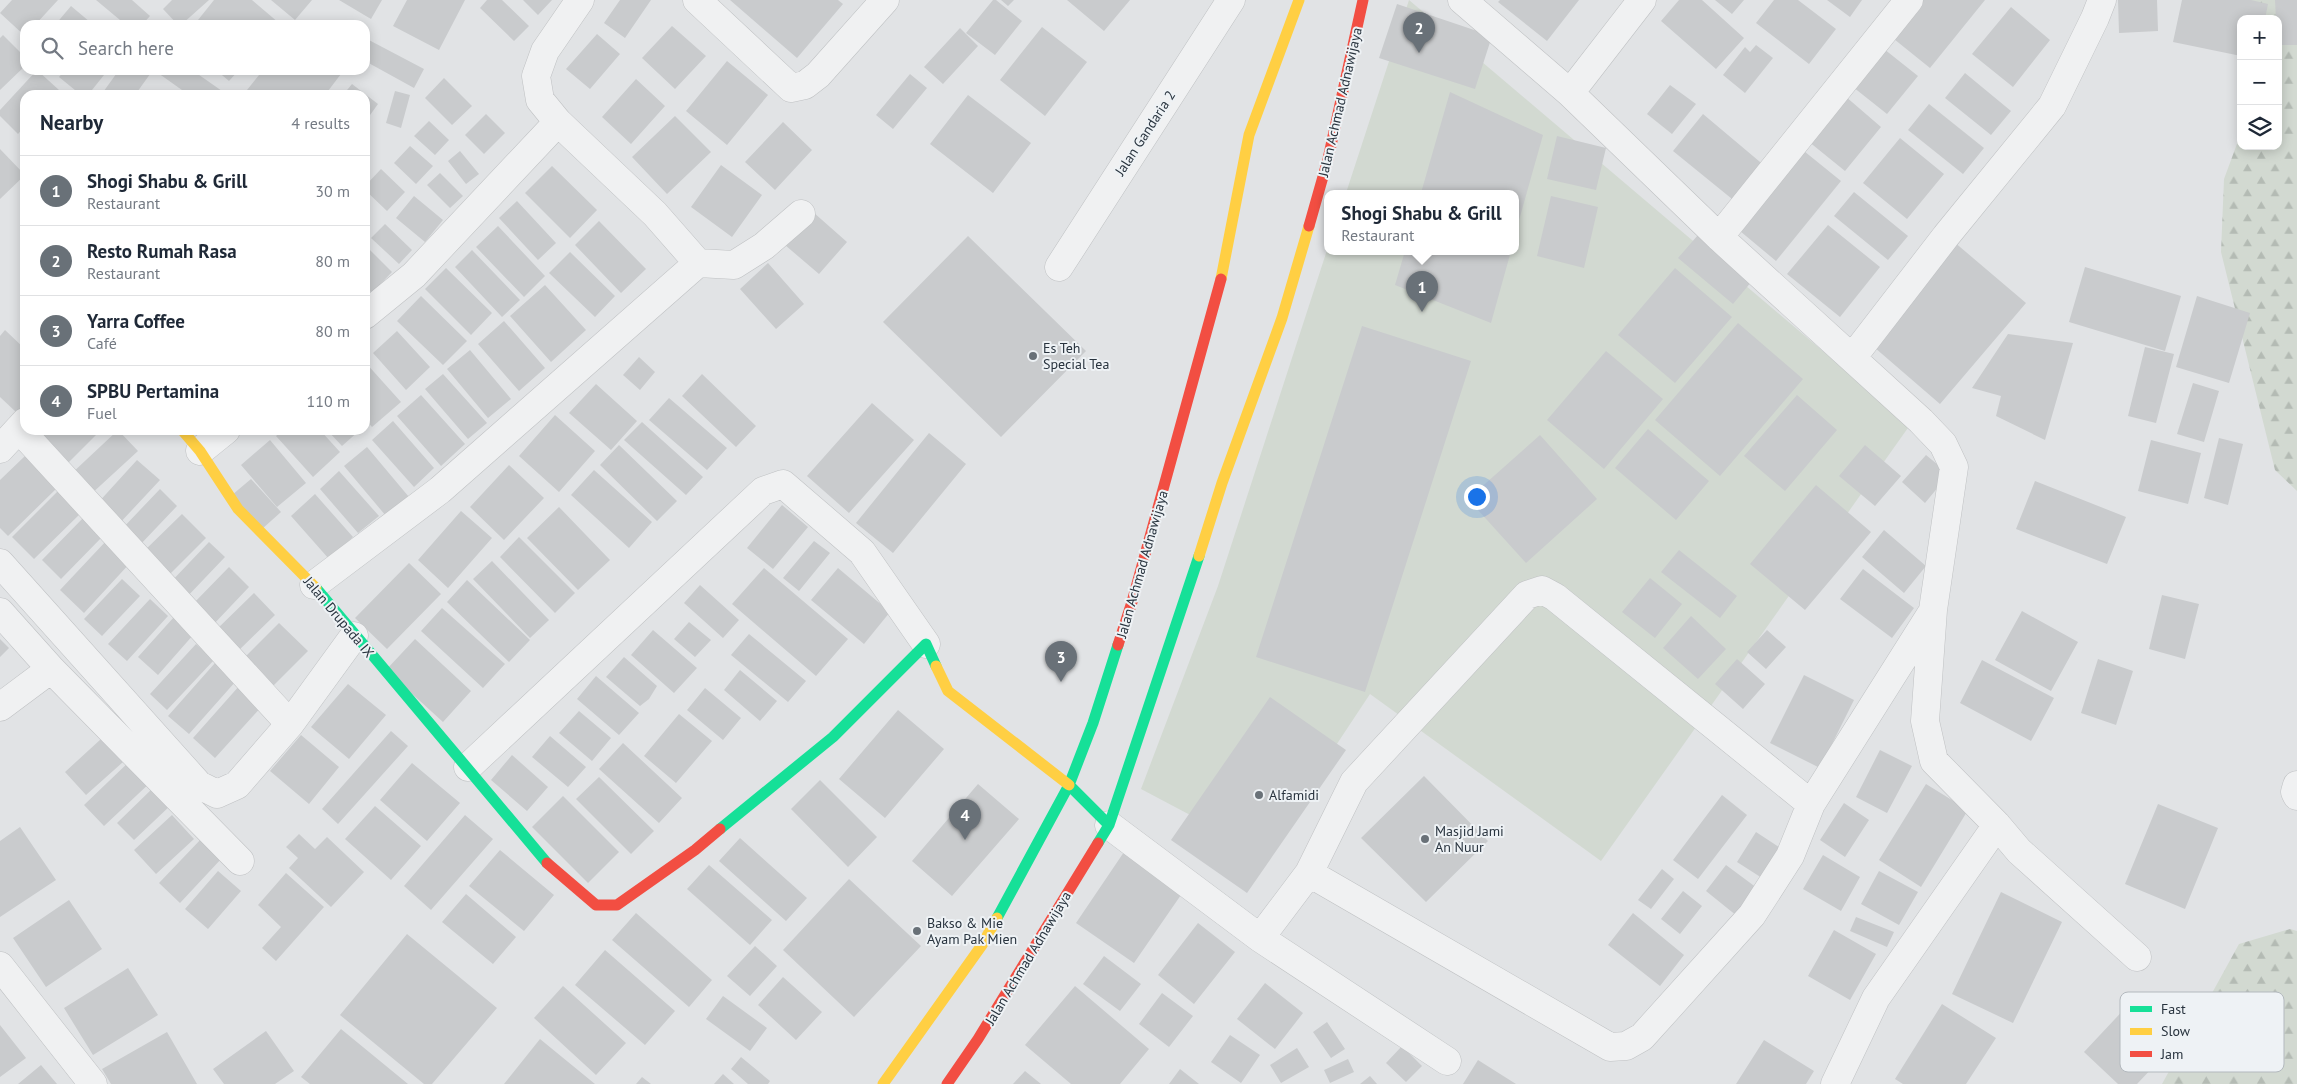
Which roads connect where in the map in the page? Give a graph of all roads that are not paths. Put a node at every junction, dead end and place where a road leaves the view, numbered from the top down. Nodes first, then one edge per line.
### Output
1 (580, 0) edge
2 (697, 0) edge
3 (885, 0) edge
4 (1231, 0) edge
5 (1299, 0) edge
6 (1363, 0) edge
7 (1462, 0) edge
8 (1642, 0) edge
9 (1909, 0) edge
10 (2102, 0) edge
11 (1570, 93) junction
12 (558, 122) junction
13 (801, 214) dead end
14 (1719, 237) junction
15 (698, 263) junction
16 (1059, 267) dead end
17 (370, 311) edge
18 (1852, 358) junction
19 (20, 428) edge
20 (30, 435) edge
21 (186, 435) edge
22 (220, 435) edge
23 (0, 449) edge
24 (200, 451) junction
25 (0, 564) edge
26 (314, 585) junction
27 (1933, 610) junction
28 (0, 612) edge
29 (354, 636) junction
30 (926, 644) junction
31 (50, 669) junction
32 (0, 707) edge
33 (290, 724) junction
34 (468, 767) junction
35 (1069, 785) junction
36 (2297, 785) edge
37 (2297, 796) edge
38 (1811, 804) junction
39 (1109, 824) junction
40 (1997, 825) junction
41 (240, 861) dead end
42 (1309, 873) junction
43 (1260, 938) junction
44 (2137, 957) dead end
45 (0, 966) edge
46 (1447, 1061) dead end
47 (93, 1084) edge
48 (883, 1084) edge
49 (947, 1084) edge
50 (1835, 1084) edge

1 - 12 street
2 - 3 street
4 - 16 street, Jalan Gandaria 2
5 - 35 main road, Jalan Achmad Adnawijaya
6 - 39 main road, Jalan Achmad Adnawijaya
7 - 11 street
8 - 11 street
9 - 14 street
10 - 18 street
11 - 14 street
12 - 15 street
12 - 17 street
13 - 15 street
14 - 18 street
15 - 26 street
18 - 27 street
19 - 23 street
20 - 33 street
21 - 24 main road, Jalan Drupada IX
22 - 24 street
24 - 26 main road, Jalan Drupada IX
25 - 33 street
26 - 29 main road, Jalan Drupada IX
27 - 38 street
27 - 40 street
28 - 31 street
29 - 33 street
29 - 34 main road, Jalan Drupada IX
30 - 34 main road, Jalan Drupada IX
30 - 34 street
30 - 35 main road
31 - 32 street
31 - 41 street
35 - 39 main road
35 - 48 main road, Jalan Achmad Adnawijaya
36 - 37 street
38 - 42 street
38 - 42 street
39 - 43 street
39 - 49 main road, Jalan Achmad Adnawijaya
40 - 44 street
40 - 50 street
42 - 43 street
43 - 46 street
45 - 47 street

